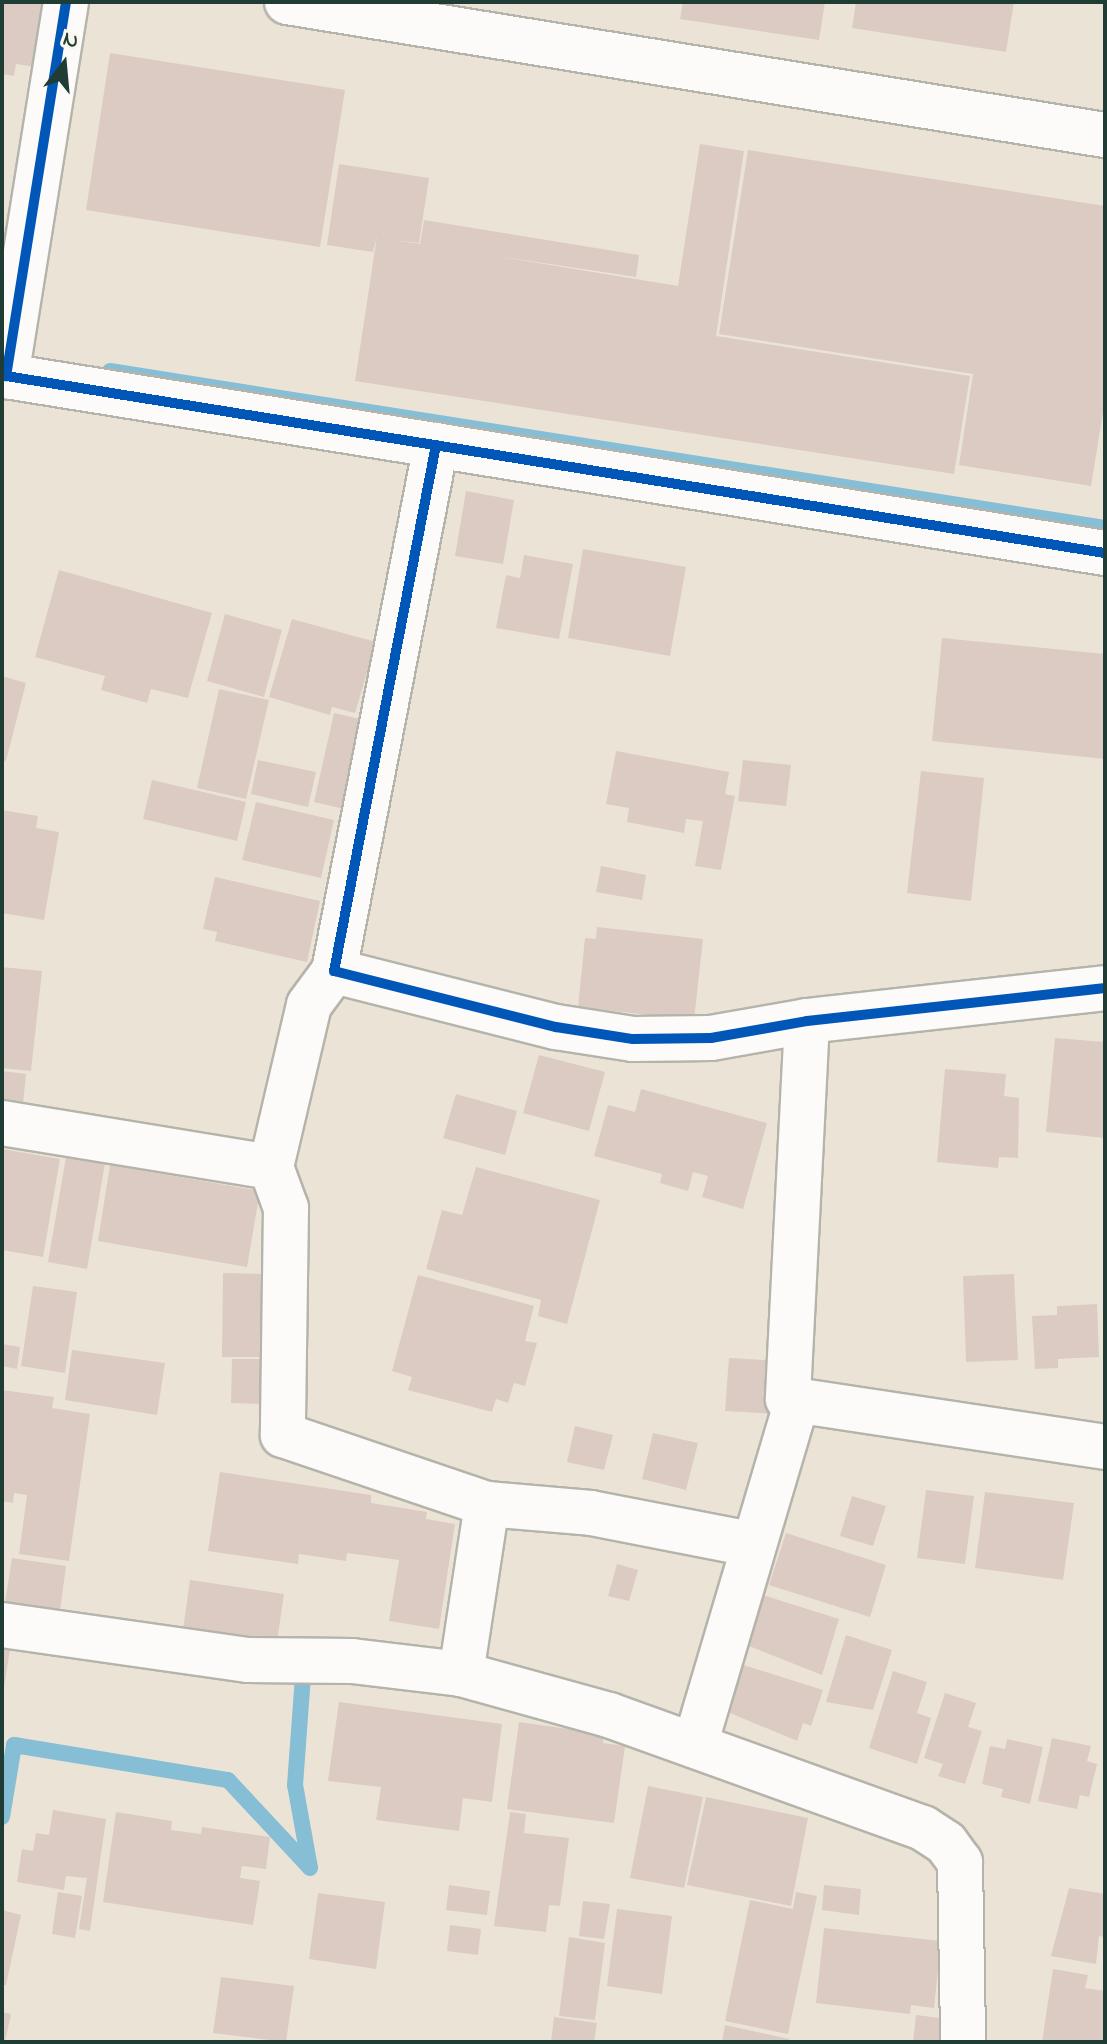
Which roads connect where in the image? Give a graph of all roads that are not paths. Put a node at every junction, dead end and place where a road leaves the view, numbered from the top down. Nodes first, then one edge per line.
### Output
1 (66, 2) edge
2 (287, 2) edge
3 (1105, 135) edge
4 (4, 381) edge
5 (436, 445) junction
6 (1105, 553) edge
7 (334, 971) junction
8 (1105, 988) edge
9 (807, 1021) junction
10 (2, 1123) edge
11 (271, 1167) junction
12 (797, 1401) junction
13 (1105, 1447) edge
14 (487, 1504) junction
15 (751, 1544) junction
16 (2, 1625) edge
17 (461, 1674) junction
18 (695, 1745) junction
19 (963, 2042) edge

1 - 4 street
2 - 3 street
4 - 5 street
5 - 6 street
5 - 7 street
7 - 9 street
7 - 11 street
8 - 9 street
9 - 12 street
10 - 11 street
11 - 14 street
12 - 13 street
12 - 15 street
14 - 15 street
14 - 17 street
15 - 18 street
16 - 17 street
17 - 18 street
18 - 19 street

